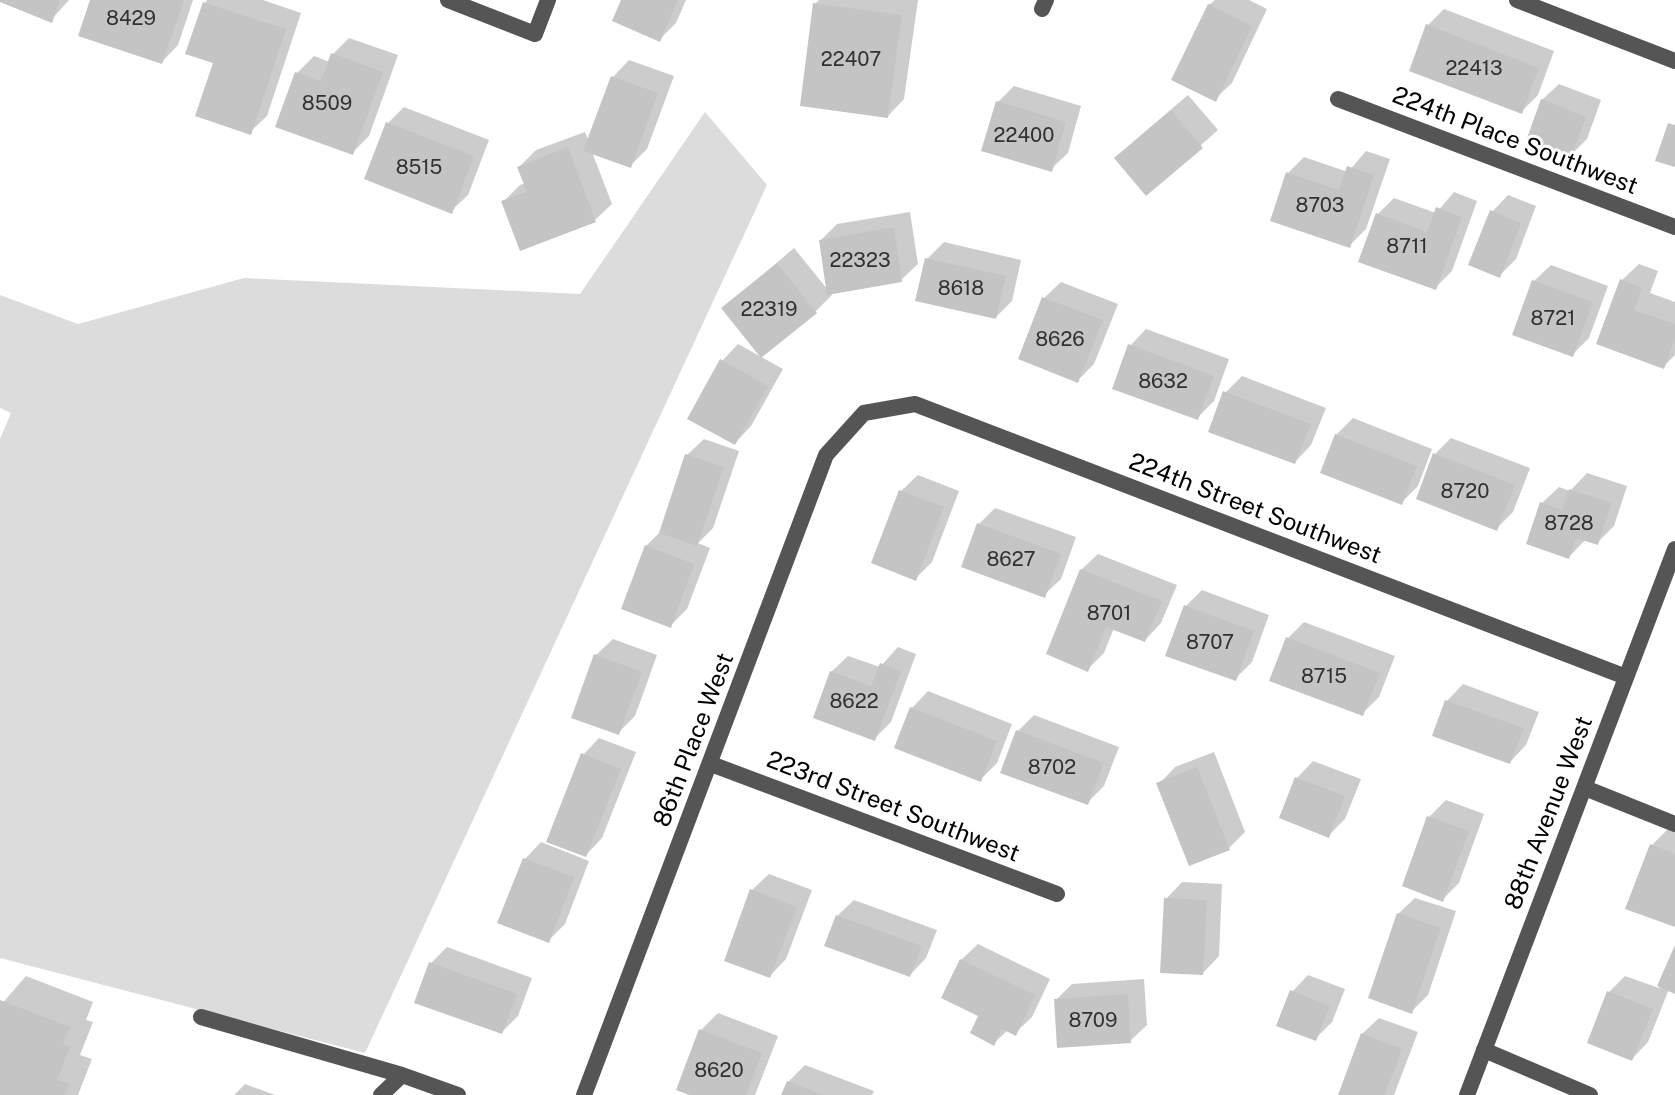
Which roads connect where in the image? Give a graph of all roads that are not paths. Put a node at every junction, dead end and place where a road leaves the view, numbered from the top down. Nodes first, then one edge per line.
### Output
1 (448, 0) edge
2 (548, 0) edge
3 (1517, 0) edge
4 (1675, 61) edge
5 (1338, 99) dead end
6 (1675, 227) edge
7 (864, 413) joint
8 (1675, 549) edge
9 (1626, 677) junction
10 (711, 764) junction
11 (1585, 788) junction
12 (1675, 824) edge
13 (1057, 894) dead end
14 (201, 1017) dead end
15 (1484, 1050) junction
16 (402, 1075) junction
17 (381, 1095) edge
18 (458, 1095) edge
19 (584, 1095) edge
20 (1467, 1095) edge
21 (1590, 1095) edge

1 - 2 street
3 - 4 street
5 - 6 street, 224th Place Southwest
7 - 9 street, 224th Street Southwest
7 - 10 street, 86th Place West
8 - 9 street, 88th Avenue West
9 - 11 street, 88th Avenue West
10 - 13 street, 223rd Street Southwest
10 - 19 street, 86th Place West
11 - 12 street
11 - 15 street, 88th Avenue West
14 - 16 street
15 - 20 street, 88th Avenue West
15 - 21 street
16 - 17 street
16 - 18 street

